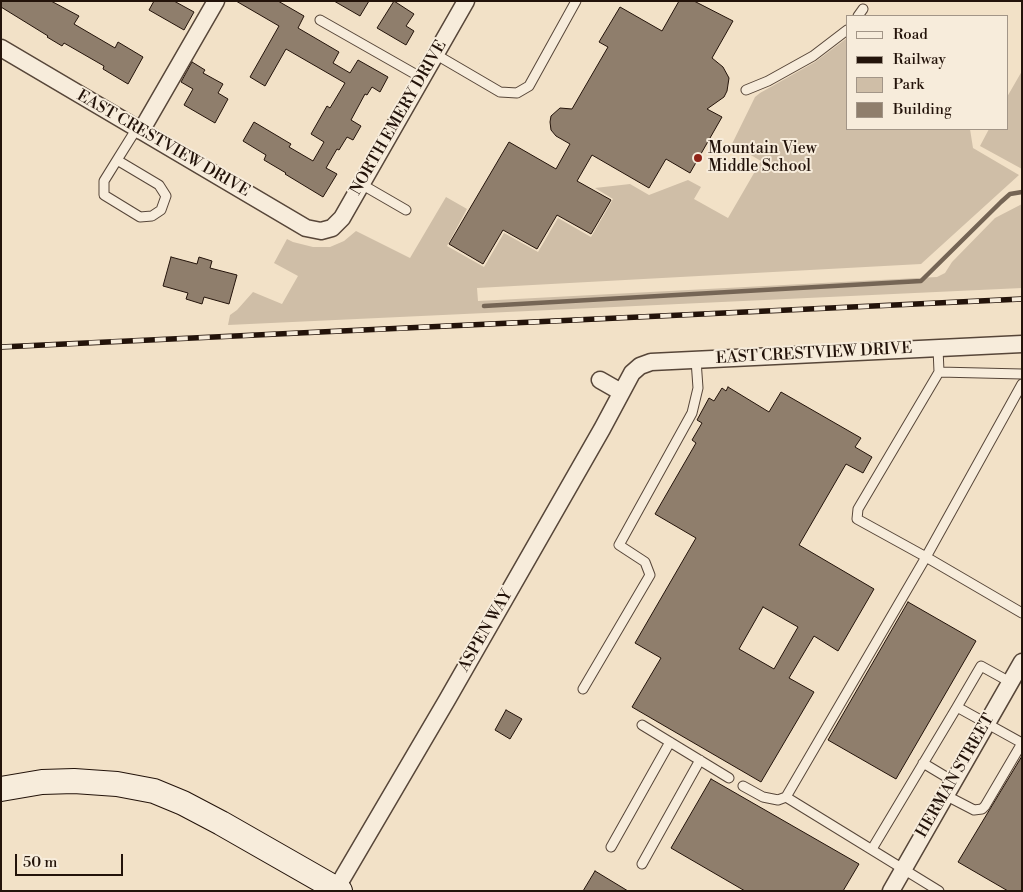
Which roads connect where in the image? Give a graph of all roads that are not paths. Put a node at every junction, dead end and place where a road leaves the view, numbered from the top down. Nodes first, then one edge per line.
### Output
1 (216, 1) edge
2 (466, 1) edge
3 (576, 1) edge
4 (320, 20) dead end
5 (846, 31) edge
6 (1, 48) edge
7 (436, 54) junction
8 (422, 78) junction
9 (746, 90) dead end
10 (139, 130) junction
11 (117, 160) junction
12 (361, 184) junction
13 (406, 210) dead end
14 (327, 230) joint
15 (1022, 344) edge
16 (938, 348) junction
17 (696, 360) junction
18 (939, 372) junction
19 (1022, 374) edge
20 (600, 380) dead end
21 (1022, 384) edge
22 (621, 392) junction
23 (926, 557) junction
24 (1022, 613) edge
25 (1022, 662) edge
26 (1010, 682) junction
27 (583, 689) dead end
28 (957, 708) junction
29 (986, 724) junction
30 (642, 725) dead end
31 (670, 742) junction
32 (1022, 743) edge
33 (700, 760) junction
34 (923, 763) junction
35 (729, 778) dead end
36 (743, 786) dead end
37 (1, 788) edge
38 (949, 788) junction
39 (786, 796) junction
40 (611, 847) dead end
41 (872, 848) junction
42 (642, 864) dead end
43 (904, 868) junction
44 (338, 890) edge
45 (891, 891) edge
46 (939, 891) edge

1 - 10 street
2 - 7 street, NORTH EMERY DRIVE
3 - 7 lane
4 - 8 lane
5 - 9 lane
6 - 10 street, EAST CRESTVIEW DRIVE
7 - 8 street, NORTH EMERY DRIVE
8 - 12 street, NORTH EMERY DRIVE
10 - 11 lane
10 - 14 street, EAST CRESTVIEW DRIVE
11 - 11 lane
12 - 13 lane
12 - 14 street, NORTH EMERY DRIVE
15 - 16 street, EAST CRESTVIEW DRIVE
16 - 17 street, EAST CRESTVIEW DRIVE
16 - 18 lane
17 - 22 street, EAST CRESTVIEW DRIVE
17 - 27 lane
18 - 19 lane
18 - 23 lane
20 - 22 street
21 - 23 lane
22 - 44 street, ASPEN WAY
23 - 24 lane
23 - 39 lane
25 - 26 street, HERMAN STREET
26 - 28 lane
26 - 29 street, HERMAN STREET
28 - 29 lane
28 - 34 lane
29 - 32 lane
29 - 38 street, HERMAN STREET
30 - 31 lane
31 - 33 lane
31 - 40 lane
32 - 38 lane
33 - 35 lane
33 - 42 lane
34 - 38 lane
34 - 41 lane
36 - 39 lane
37 - 44 main road
38 - 43 street, HERMAN STREET
39 - 41 lane
41 - 43 lane
43 - 45 street, HERMAN STREET
43 - 46 lane

